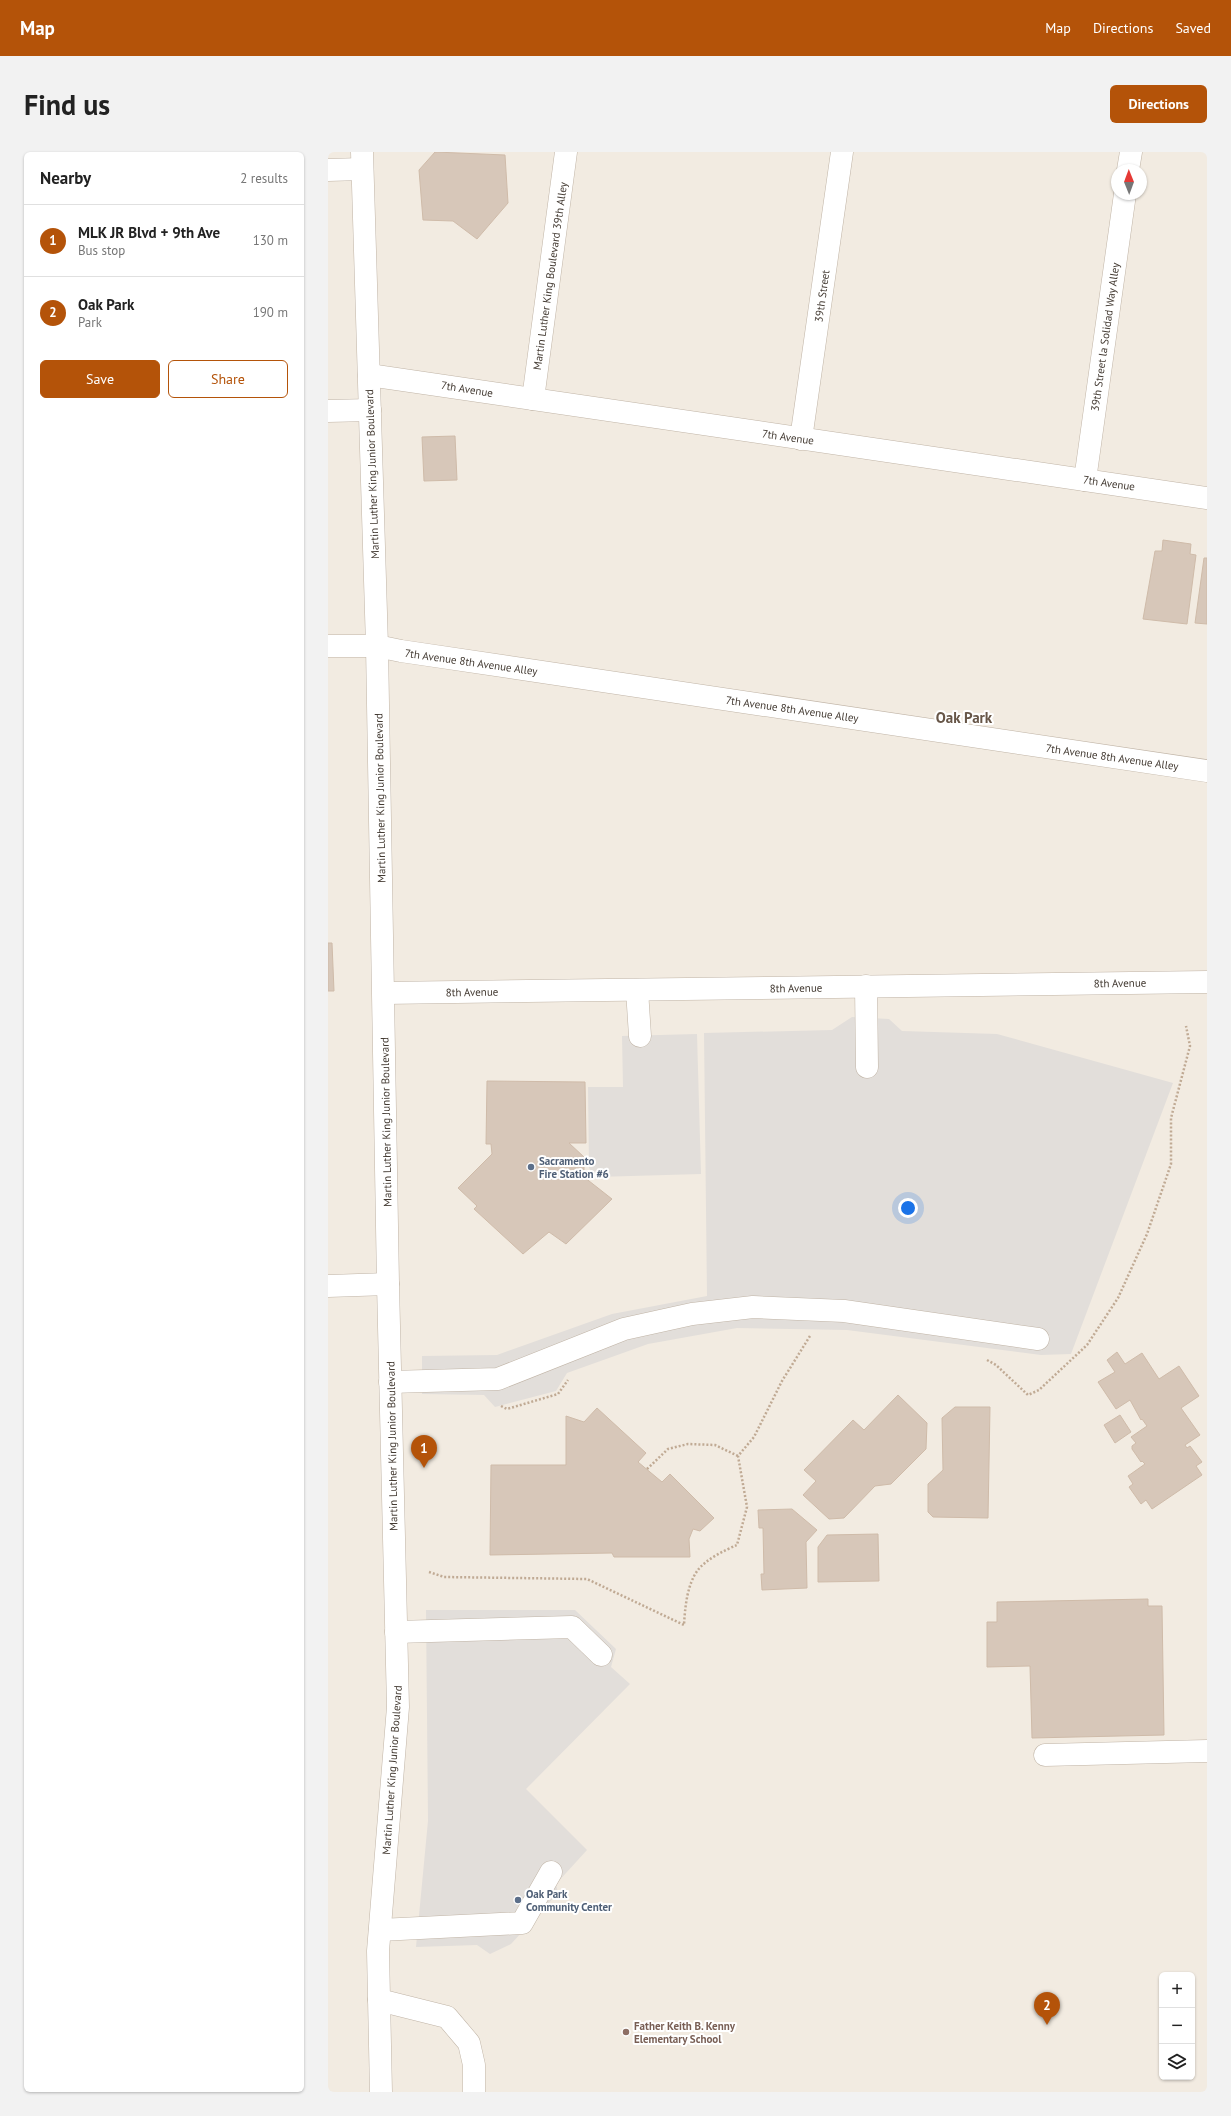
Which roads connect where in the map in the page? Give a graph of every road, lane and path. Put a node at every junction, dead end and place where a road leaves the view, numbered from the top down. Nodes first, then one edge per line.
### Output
1 (566, 152) edge
2 (842, 152) edge
3 (1131, 152) edge
4 (362, 161) edge
5 (1129, 164) edge
6 (328, 170) edge
7 (1124, 200) edge
8 (369, 375) junction
9 (533, 399) junction
10 (370, 410) junction
11 (328, 411) edge
12 (801, 439) junction
13 (1085, 480) junction
14 (1207, 498) edge
15 (328, 646) edge
16 (377, 646) junction
17 (1207, 771) edge
18 (1207, 982) edge
19 (866, 986) junction
20 (637, 990) junction
21 (384, 993) junction
22 (640, 1036) dead end
23 (867, 1067) dead end
24 (388, 1284) junction
25 (328, 1286) edge
26 (810, 1335) dead end
27 (1038, 1339) dead end
28 (390, 1382) junction
29 (738, 1456) junction
30 (647, 1470) dead end
31 (429, 1572) dead end
32 (396, 1632) junction
33 (601, 1655) dead end
34 (1207, 1751) edge
35 (1045, 1754) dead end
36 (551, 1872) dead end
37 (380, 1930) junction
38 (379, 2000) junction
39 (381, 2092) edge
40 (474, 2092) edge

1 - 9 street, Martin Luther King Boulevard 39th Alley
2 - 12 street, 39th Street
3 - 5 street
4 - 6 street
4 - 8 street, Martin Luther King Junior Boulevard
7 - 13 street, 39th Street la Solidad Way Alley
8 - 9 street, 7th Avenue
8 - 10 street, Martin Luther King Junior Boulevard
9 - 12 street, 7th Avenue
10 - 11 street
10 - 16 street, Martin Luther King Junior Boulevard
12 - 13 street, 7th Avenue
13 - 14 street, 7th Avenue
15 - 16 street
16 - 17 street, 7th Avenue 8th Avenue Alley
16 - 21 street, Martin Luther King Junior Boulevard
18 - 19 street, 8th Avenue
19 - 20 street, 8th Avenue
19 - 23 street
20 - 21 street, 8th Avenue
20 - 22 street
21 - 24 street, Martin Luther King Junior Boulevard
24 - 25 street
24 - 28 street, Martin Luther King Junior Boulevard
26 - 29 path
27 - 28 street
28 - 32 street, Martin Luther King Junior Boulevard
29 - 30 path
29 - 31 path
32 - 33 street
32 - 37 street, Martin Luther King Junior Boulevard
34 - 35 street
36 - 37 street
37 - 38 street, Martin Luther King Junior Boulevard
38 - 39 street, Martin Luther King Junior Boulevard
38 - 40 street

